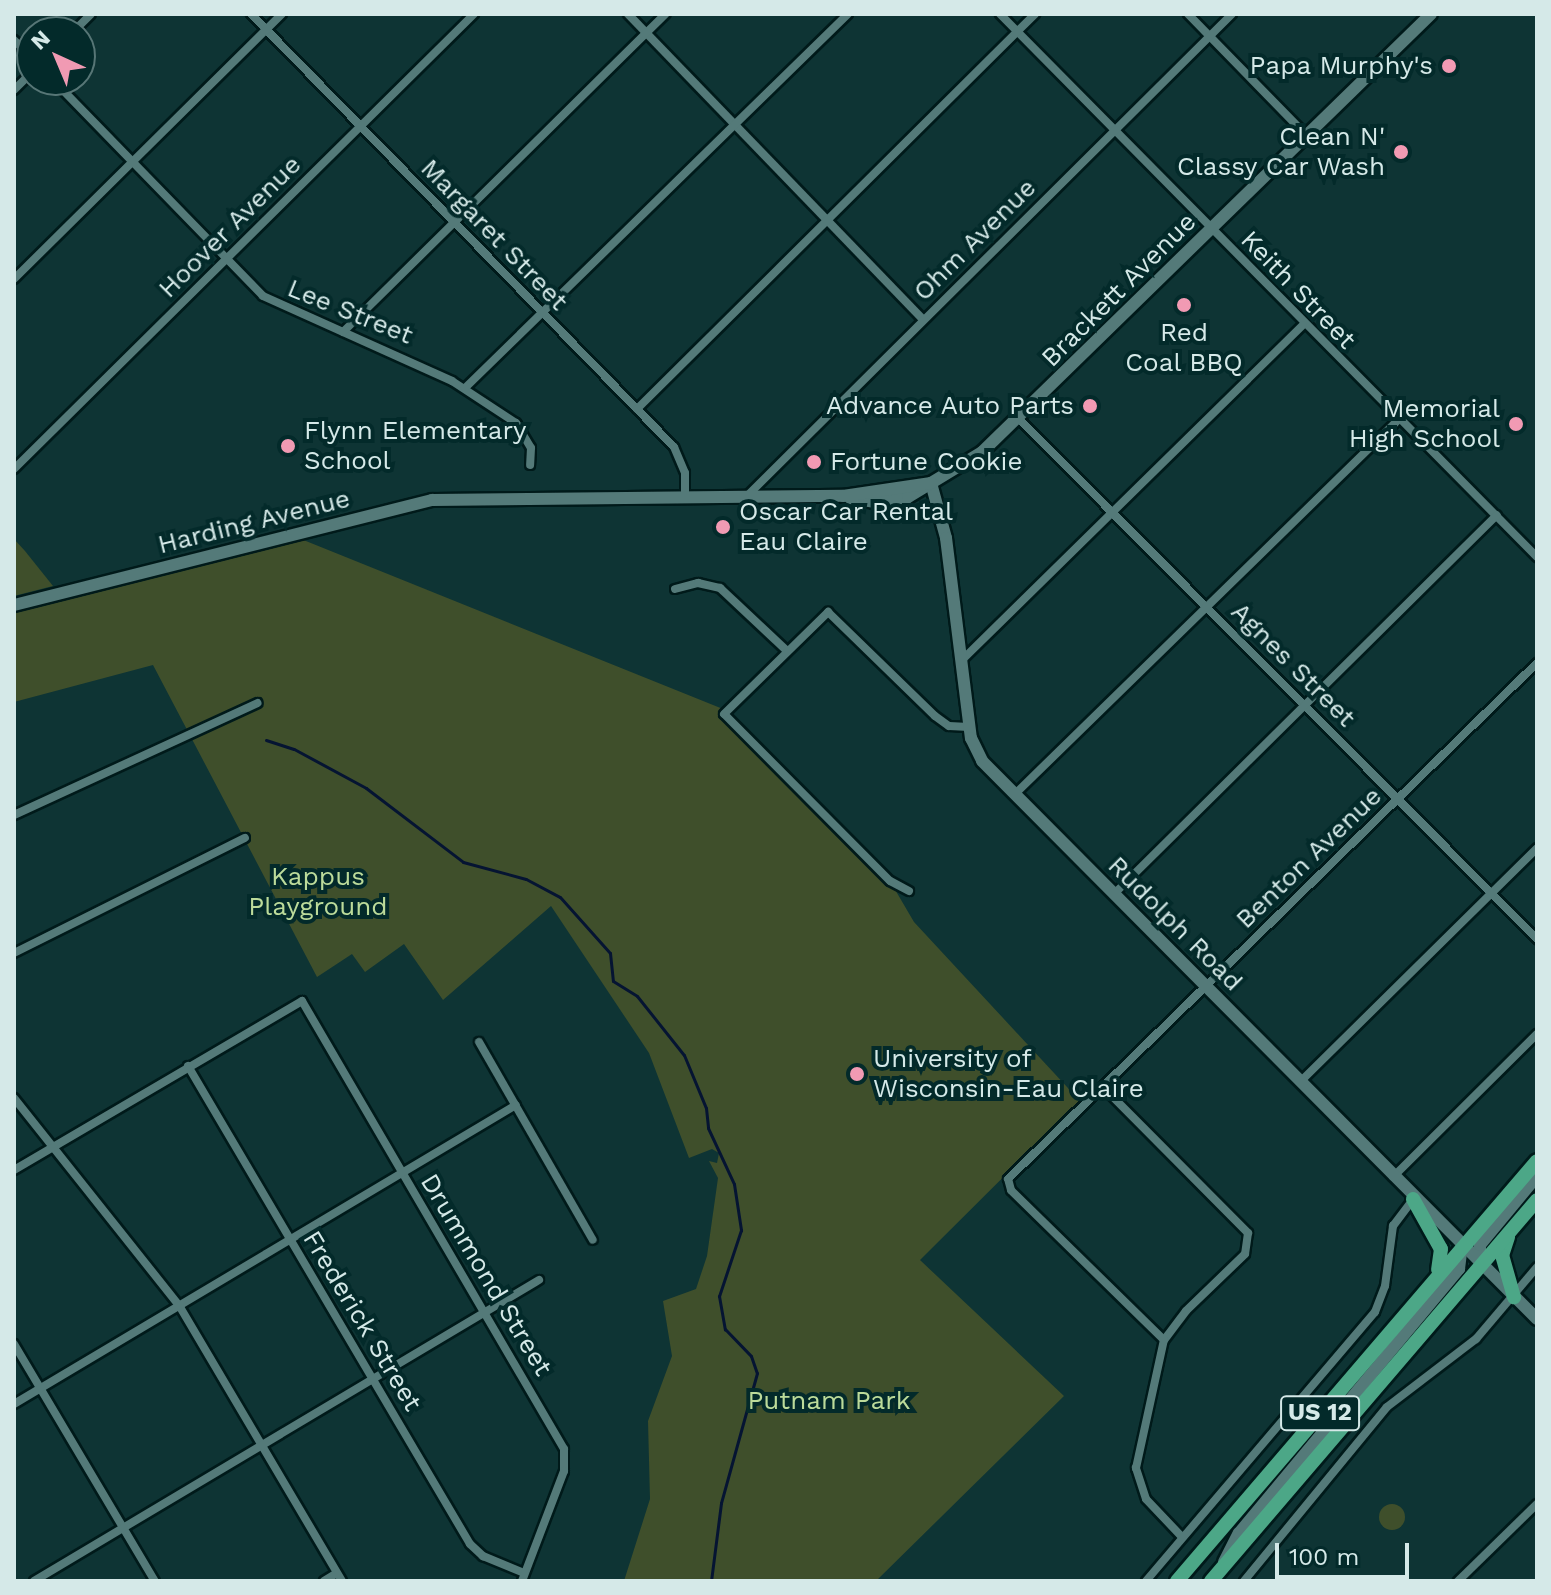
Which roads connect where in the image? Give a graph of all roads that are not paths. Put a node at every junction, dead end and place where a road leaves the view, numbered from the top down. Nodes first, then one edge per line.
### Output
1 (251, 14) edge
2 (282, 14) edge
3 (474, 14) edge
4 (628, 14) edge
5 (665, 14) edge
6 (848, 14) edge
7 (1000, 14) edge
8 (1035, 14) edge
9 (1188, 14) edge
10 (1232, 14) edge
11 (1431, 14) edge
12 (267, 30) junction
13 (1017, 32) junction
14 (646, 33) junction
15 (1210, 37) junction
16 (69, 96) edge
17 (361, 126) junction
18 (734, 126) junction
19 (1115, 131) junction
20 (1307, 136) junction
21 (132, 161) junction
22 (827, 220) junction
23 (454, 222) junction
24 (1211, 230) junction
25 (227, 258) junction
26 (14, 279) edge
27 (543, 314) junction
28 (923, 319) junction
29 (1303, 325) junction
30 (343, 332) junction
31 (465, 388) junction
32 (637, 409) junction
33 (1020, 420) junction
34 (1398, 420) junction
35 (530, 465) dead end
36 (14, 469) edge
37 (931, 483) junction
38 (685, 495) junction
39 (748, 495) junction
40 (1114, 514) junction
41 (1497, 515) junction
42 (1537, 557) edge
43 (675, 589) dead end
44 (14, 605) edge
45 (1206, 607) junction
46 (786, 650) junction
47 (961, 662) junction
48 (1537, 663) edge
49 (257, 703) dead end
50 (1305, 705) junction
51 (969, 727) junction
52 (1014, 795) junction
53 (1399, 799) junction
54 (14, 815) edge
55 (245, 838) dead end
56 (1537, 848) edge
57 (909, 891) dead end
58 (1492, 892) junction
59 (1115, 893) junction
60 (1537, 939) edge
61 (14, 950) edge
62 (1206, 987) junction
63 (1537, 1034) edge
64 (479, 1042) dead end
65 (188, 1066) junction
66 (1300, 1082) junction
67 (1103, 1087) junction
68 (14, 1098) edge
69 (516, 1105) junction
70 (52, 1148) junction
71 (1537, 1161) edge
72 (14, 1170) edge
73 (402, 1173) junction
74 (1537, 1176) edge
75 (1393, 1177) junction
76 (1413, 1199) junction
77 (1537, 1200) edge
78 (1514, 1226) junction
79 (290, 1239) junction
80 (593, 1240) dead end
81 (1462, 1245) junction
82 (1481, 1264) junction
83 (1537, 1267) edge
84 (539, 1280) dead end
85 (1431, 1282) junction
86 (1514, 1297) junction
87 (180, 1307) junction
88 (485, 1312) junction
89 (1537, 1319) edge
90 (1164, 1340) junction
91 (14, 1344) edge
92 (372, 1378) junction
93 (40, 1387) junction
94 (14, 1404) edge
95 (261, 1444) junction
96 (1537, 1504) edge
97 (123, 1528) junction
98 (1182, 1537) junction
99 (1222, 1569) junction
100 (340, 1577) edge
101 (523, 1577) edge
102 (34, 1581) edge
103 (155, 1581) edge
104 (324, 1581) edge
105 (1146, 1581) edge
106 (1177, 1581) edge
107 (1211, 1581) edge
108 (1244, 1581) edge
109 (1458, 1581) edge

1 - 12 street, Margaret Street
2 - 12 street
3 - 17 street, Hoover Avenue
4 - 14 street
5 - 14 street
6 - 18 street
7 - 13 street, Keith Street
8 - 13 street
9 - 15 street
10 - 15 street, Ohm Avenue
11 - 20 main road, Brackett Avenue
12 - 17 street, Margaret Street
12 - 21 street
13 - 19 street, Keith Street
13 - 22 street
14 - 18 street
14 - 23 street
15 - 19 street, Ohm Avenue
15 - 20 street
16 - 21 street, Lee Street
17 - 23 street, Margaret Street
17 - 25 street, Hoover Avenue
18 - 22 street
18 - 27 street
19 - 24 street, Keith Street
19 - 28 street, Ohm Avenue
20 - 24 main road, Brackett Avenue
21 - 25 street, Lee Street
21 - 26 street
22 - 28 street
22 - 32 street
23 - 27 street, Margaret Street
23 - 30 street
24 - 29 street, Keith Street
24 - 33 main road, Brackett Avenue
25 - 30 street, Lee Street
25 - 36 street, Hoover Avenue
27 - 31 street
27 - 32 street, Margaret Street
28 - 39 street, Ohm Avenue
29 - 34 street, Keith Street
29 - 40 street
30 - 31 street, Lee Street
31 - 35 street, Lee Street
32 - 38 street, Margaret Street
33 - 37 main road, Brackett Avenue
33 - 40 street, Agnes Street
34 - 41 street, Keith Street
34 - 45 street
37 - 39 main road, Harding Avenue
37 - 47 main road, Rudolph Road
38 - 39 main road, Harding Avenue
38 - 44 main road, Harding Avenue
40 - 45 street, Agnes Street
40 - 47 street
41 - 42 street, Keith Street
41 - 50 street
43 - 46 street
45 - 50 street, Agnes Street
45 - 52 street
46 - 51 street
46 - 57 street
47 - 51 main road, Rudolph Road
48 - 53 street, Benton Avenue
49 - 54 street
50 - 53 street, Agnes Street
50 - 59 street
51 - 52 main road, Rudolph Road
52 - 59 main road, Rudolph Road
53 - 58 street, Agnes Street
53 - 62 street, Benton Avenue
55 - 61 street
56 - 58 street
58 - 60 street, Agnes Street
58 - 66 street
59 - 62 main road, Rudolph Road
62 - 66 main road, Rudolph Road
62 - 67 street, Benton Avenue
63 - 75 street
64 - 69 street
65 - 70 street
65 - 73 street, Drummond Street
65 - 79 street, Frederick Street
66 - 75 main road, Rudolph Road
67 - 90 street
67 - 90 street, Benton Avenue
68 - 70 street
69 - 73 street
69 - 80 street
70 - 72 street
70 - 87 street
71 - 81 main road, US 12
73 - 79 street
73 - 88 street, Drummond Street
74 - 82 main road
75 - 76 main road, Rudolph Road
76 - 81 main road, Rudolph Road
76 - 85 main road
76 - 98 street
77 - 78 main road, US 12
78 - 82 main road, US 12
78 - 86 main road
79 - 87 street
79 - 92 street, Frederick Street
81 - 82 main road, Rudolph Road
81 - 85 main road, US 12
81 - 99 main road
82 - 86 main road, Rudolph Road
82 - 99 main road, US 12
83 - 86 street
84 - 88 street
85 - 106 main road, US 12
86 - 89 main road, Rudolph Road
86 - 108 street
87 - 93 street
87 - 95 street
88 - 92 street
88 - 101 street, Drummond Street
90 - 98 street
91 - 93 street
92 - 95 street
92 - 101 street, Frederick Street
93 - 94 street
93 - 97 street
95 - 97 street
95 - 100 street
96 - 109 street
97 - 102 street
97 - 103 street
98 - 105 street
99 - 107 main road, US 12
100 - 104 street

